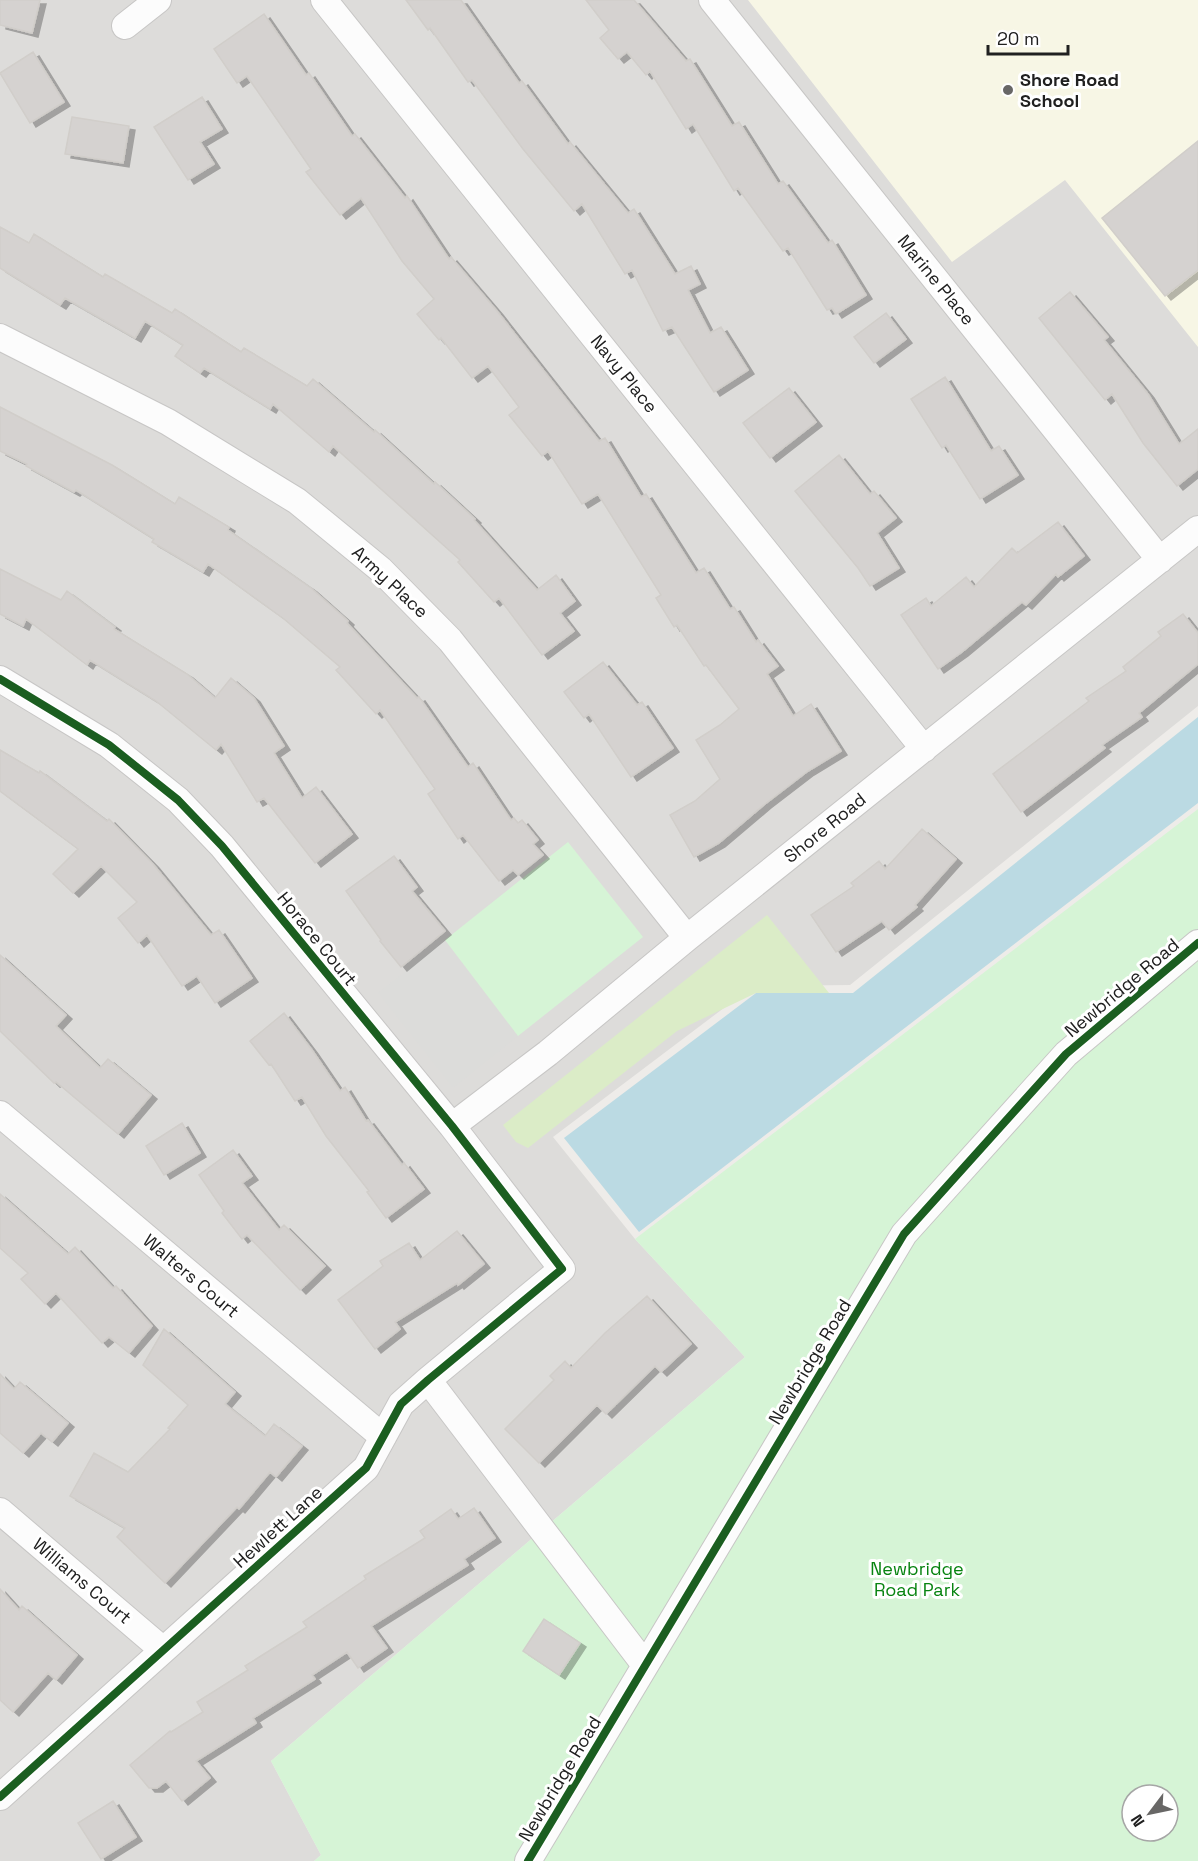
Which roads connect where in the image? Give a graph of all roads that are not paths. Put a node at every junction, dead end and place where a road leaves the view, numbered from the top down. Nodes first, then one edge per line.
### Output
1 (158, 0) edge
2 (324, 0) edge
3 (712, 0) edge
4 (125, 26) dead end
5 (0, 337) edge
6 (1198, 529) edge
7 (1160, 560) junction
8 (0, 679) edge
9 (924, 749) junction
10 (687, 938) junction
11 (1198, 943) edge
12 (0, 1114) edge
13 (452, 1126) junction
14 (562, 1269) joint
15 (428, 1380) junction
16 (383, 1437) junction
17 (0, 1511) edge
18 (164, 1650) junction
19 (645, 1665) junction
20 (0, 1797) edge
21 (528, 1861) edge

1 - 4 street
2 - 9 street, Navy Place
3 - 7 street, Marine Place
5 - 10 street, Army Place
6 - 7 street, Shore Road
7 - 9 street, Shore Road
8 - 13 street, Horace Court
9 - 10 street, Shore Road
10 - 13 street, Shore Road
11 - 19 street, Newbridge Road
12 - 16 street, Walters Court
13 - 14 street, Horace Court
14 - 15 street, Hewlett Lane
15 - 16 street, Hewlett Lane
15 - 19 street
16 - 18 street, Hewlett Lane
17 - 18 street, Williams Court
18 - 20 street, Hewlett Lane
19 - 21 street, Newbridge Road

